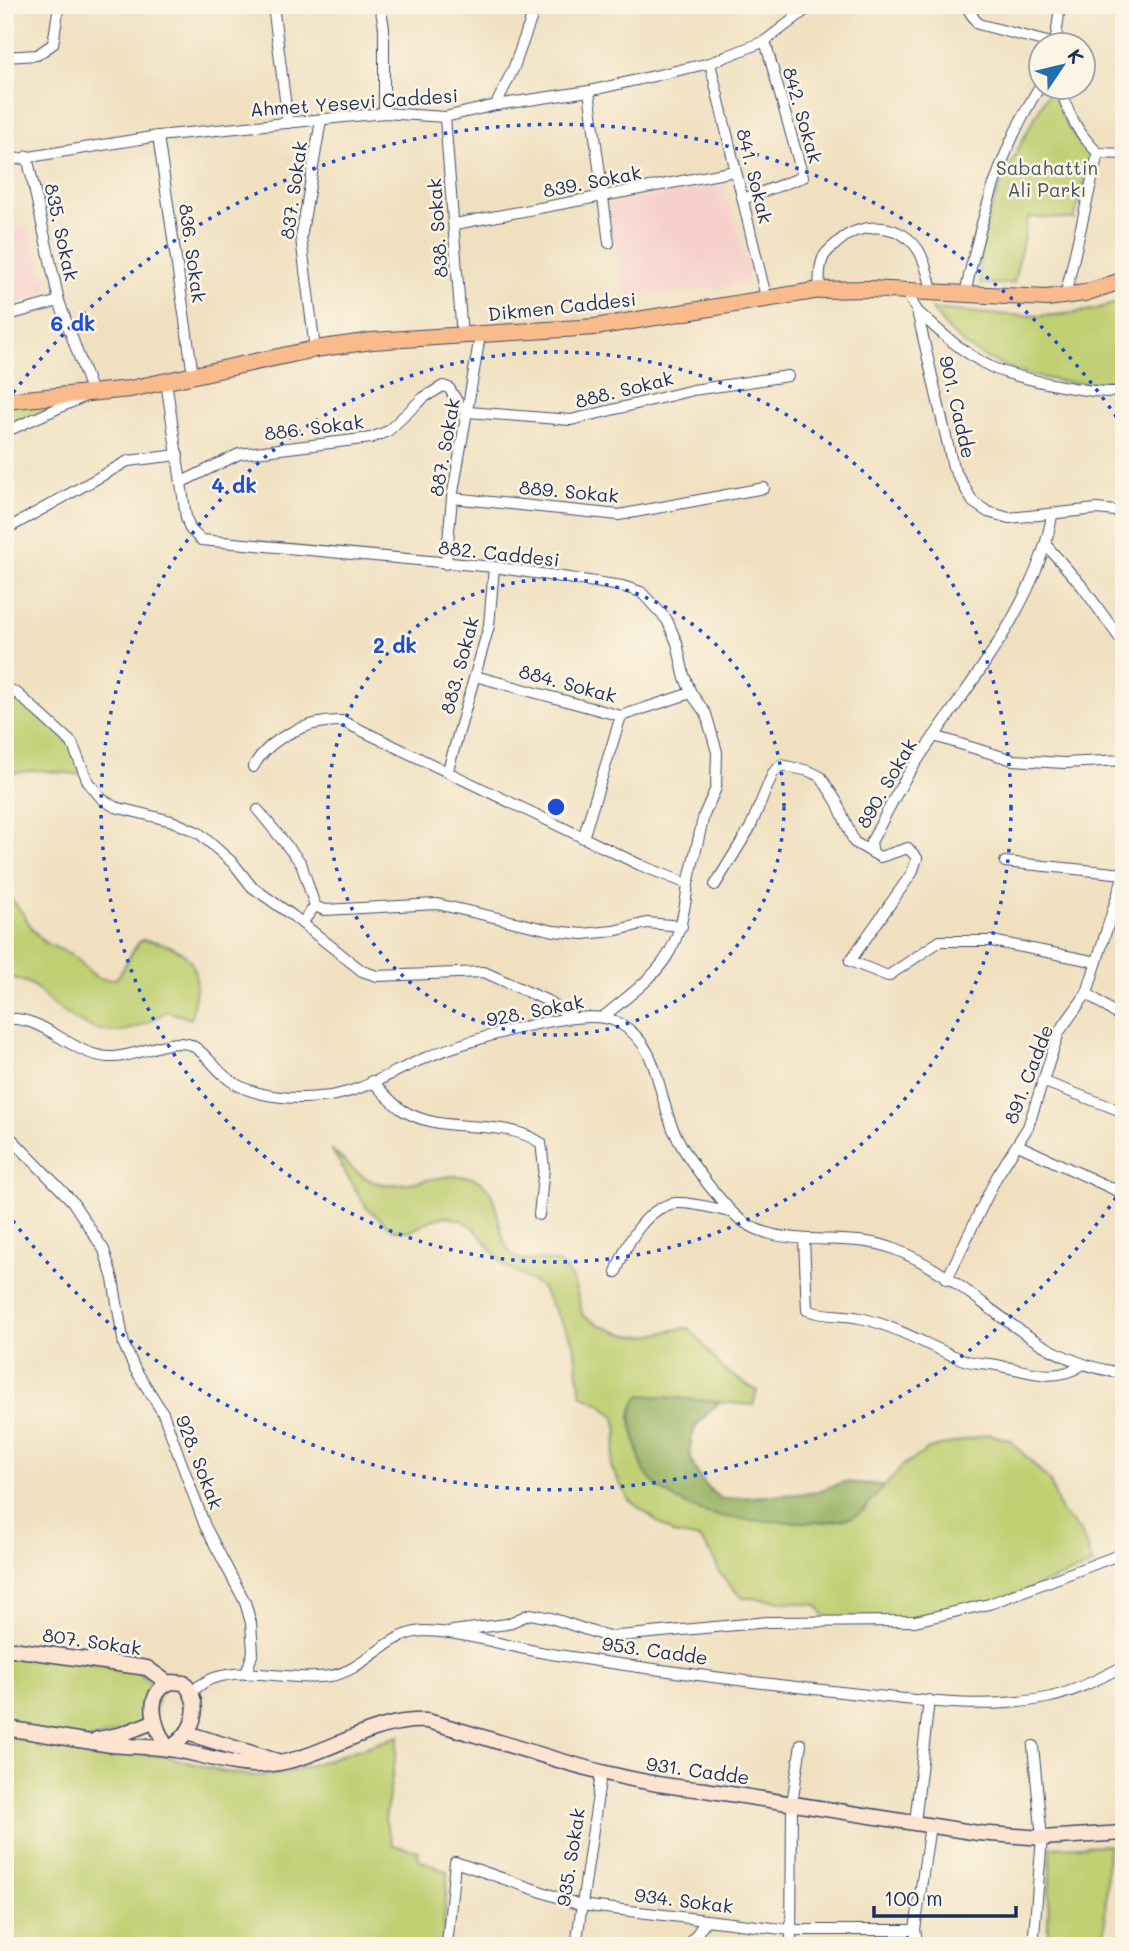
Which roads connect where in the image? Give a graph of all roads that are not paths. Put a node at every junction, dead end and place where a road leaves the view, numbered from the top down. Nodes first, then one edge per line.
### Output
1 (59, 5) edge
2 (273, 5) edge
3 (380, 5) edge
4 (536, 5) edge
5 (812, 5) edge
6 (965, 5) edge
7 (1060, 5) edge
8 (1057, 32) edge
9 (1028, 38) edge
10 (765, 41) junction
11 (5, 57) edge
12 (710, 63) junction
13 (589, 91) junction
14 (1029, 102) edge
15 (1065, 102) edge
16 (496, 105) junction
17 (384, 113) junction
18 (445, 117) junction
19 (321, 120) junction
20 (288, 123) junction
21 (158, 136) junction
22 (1098, 153) junction
23 (1124, 153) edge
24 (27, 156) junction
25 (5, 161) edge
26 (735, 171) junction
27 (602, 198) junction
28 (743, 199) junction
29 (455, 224) junction
30 (609, 243) dead end
31 (1124, 281) edge
32 (820, 290) junction
33 (906, 291) junction
34 (933, 293) junction
35 (965, 295) junction
36 (766, 296) junction
37 (1065, 296) junction
38 (59, 301) junction
39 (917, 311) junction
40 (5, 316) edge
41 (462, 336) junction
42 (480, 336) junction
43 (315, 349) junction
44 (193, 375) junction
45 (788, 376) dead end
46 (166, 381) junction
47 (1124, 390) edge
48 (92, 393) junction
49 (5, 401) edge
50 (468, 412) junction
51 (5, 432) edge
52 (178, 455) junction
53 (181, 482) junction
54 (764, 488) dead end
55 (452, 498) junction
56 (1124, 512) edge
57 (1052, 516) junction
58 (5, 530) edge
59 (1046, 545) junction
60 (446, 564) junction
61 (494, 567) junction
62 (1124, 644) edge
63 (475, 676) junction
64 (5, 687) edge
65 (691, 693) junction
66 (621, 716) junction
67 (934, 736) junction
68 (1124, 760) edge
69 (253, 767) dead end
70 (448, 770) junction
71 (258, 810) dead end
72 (583, 838) junction
73 (873, 853) junction
74 (1005, 862) dead end
75 (1124, 874) edge
76 (688, 884) junction
77 (715, 885) dead end
78 (315, 906) junction
79 (302, 923) junction
80 (682, 926) junction
81 (1097, 962) junction
82 (1087, 993) junction
83 (604, 1016) junction
84 (574, 1017) junction
85 (5, 1019) edge
86 (1124, 1020) edge
87 (372, 1081) junction
88 (1042, 1081) junction
89 (1124, 1112) edge
90 (5, 1132) edge
91 (1018, 1145) junction
92 (1124, 1194) edge
93 (732, 1213) junction
94 (539, 1216) dead end
95 (804, 1238) junction
96 (616, 1272) dead end
97 (947, 1279) junction
98 (1082, 1365) junction
99 (1124, 1373) edge
100 (1124, 1553) edge
101 (446, 1632) junction
102 (5, 1648) edge
103 (1124, 1666) edge
104 (246, 1674) junction
105 (168, 1683) junction
106 (191, 1692) junction
107 (929, 1700) junction
108 (153, 1722) junction
109 (5, 1728) edge
110 (187, 1734) junction
111 (86, 1741) junction
112 (801, 1744) dead end
113 (1033, 1746) dead end
114 (168, 1749) junction
115 (279, 1762) junction
116 (601, 1774) junction
117 (792, 1804) junction
118 (922, 1824) junction
119 (1124, 1833) edge
120 (1042, 1838) junction
121 (580, 1905) junction
122 (706, 1920) junction
123 (790, 1930) junction
124 (915, 1930) junction
125 (447, 1946) edge
126 (576, 1946) edge
127 (689, 1946) edge
128 (791, 1946) edge
129 (918, 1946) edge
130 (1032, 1946) edge

1 - 11 street
2 - 20 street
3 - 17 street
4 - 16 street
5 - 10 street, Ahmet Yesevi Caddesi
6 - 9 street
7 - 8 street
10 - 12 street, Ahmet Yesevi Caddesi
10 - 28 street, 842. Sokak
12 - 13 street, Ahmet Yesevi Caddesi
12 - 26 street, 841. Sokak
13 - 16 street, Ahmet Yesevi Caddesi
13 - 27 street
14 - 35 street
15 - 22 street
16 - 18 street, Ahmet Yesevi Caddesi
17 - 18 street, Ahmet Yesevi Caddesi
17 - 19 street, Ahmet Yesevi Caddesi
18 - 29 street, 838. Sokak
19 - 20 street, Ahmet Yesevi Caddesi
19 - 43 street, 837. Sokak
20 - 21 street, Ahmet Yesevi Caddesi
21 - 24 street, Ahmet Yesevi Caddesi
21 - 44 street, 836. Sokak
22 - 23 street
22 - 37 street
24 - 25 street, Ahmet Yesevi Caddesi
24 - 38 street, 835. Sokak
26 - 27 street, 839. Sokak
26 - 28 street, 841. Sokak
27 - 29 street, 839. Sokak
27 - 30 street
28 - 36 street, 841. Sokak
29 - 41 street, 838. Sokak
31 - 37 main road, Dikmen Caddesi
32 - 33 main road, Dikmen Caddesi
32 - 34 street
32 - 36 main road, Dikmen Caddesi
33 - 34 main road, Dikmen Caddesi
33 - 39 street, 901. Cadde
34 - 35 main road, Dikmen Caddesi
35 - 37 main road, Dikmen Caddesi
36 - 42 main road, Dikmen Caddesi
38 - 40 street
38 - 48 street, 835. Sokak
39 - 47 street
39 - 57 street, 901. Cadde
41 - 42 main road, Dikmen Caddesi
41 - 43 main road, Dikmen Caddesi
42 - 50 street, 887. Sokak
43 - 44 main road, Dikmen Caddesi
44 - 46 main road, Dikmen Caddesi
45 - 50 street, 888. Sokak
46 - 48 main road, Dikmen Caddesi
46 - 52 street, 882. Caddesi
48 - 49 main road, Dikmen Caddesi
48 - 51 street
50 - 53 street, 886. Sokak
50 - 55 street, 887. Sokak
52 - 53 street, 882. Caddesi
52 - 58 street
53 - 60 street, 882. Caddesi
54 - 55 street, 889. Sokak
55 - 60 street, 887. Sokak
56 - 57 street, 901. Cadde
57 - 59 street, 890. Sokak
59 - 62 street
59 - 67 street, 890. Sokak
60 - 61 street, 882. Caddesi
61 - 63 street, 883. Sokak
61 - 65 street, 882. Caddesi
63 - 66 street, 884. Sokak
63 - 70 street, 883. Sokak
64 - 79 street
65 - 66 street, 884. Sokak
65 - 76 street, 882. Caddesi
66 - 72 street
67 - 68 street
67 - 73 street, 890. Sokak
69 - 70 street
70 - 72 street
71 - 78 street
72 - 76 street
73 - 77 street
73 - 81 street, 890. Sokak
74 - 75 street
75 - 81 street, 891. Cadde
76 - 80 street, 882. Caddesi
78 - 79 street
78 - 80 street
79 - 84 street
80 - 83 street, 882. Caddesi
81 - 82 street, 891. Cadde
82 - 86 street
82 - 88 street, 891. Cadde
83 - 84 street, 928. Sokak
83 - 93 street, 928. Sokak
84 - 87 street, 928. Sokak
85 - 87 street, 928. Sokak
87 - 94 street
88 - 89 street
88 - 91 street, 891. Cadde
90 - 104 street, 928. Sokak
91 - 92 street
91 - 97 street, 891. Cadde
93 - 95 street, 928. Sokak
93 - 96 street
95 - 97 street, 928. Sokak
95 - 98 street
97 - 98 street, 928. Sokak
98 - 99 street, 928. Sokak
100 - 101 street
101 - 104 street, 953. Cadde
101 - 107 street, 953. Cadde
102 - 105 main road, 807. Sokak
103 - 107 street, 953. Cadde
104 - 106 street, 953. Cadde
105 - 106 main road
105 - 108 main road
106 - 110 main road
107 - 118 street
108 - 111 main road
108 - 114 main road
109 - 111 main road, 931. Cadde
110 - 114 main road
110 - 115 main road
111 - 114 main road, 931. Cadde
112 - 117 street
113 - 120 street
114 - 115 main road, 931. Cadde
115 - 116 main road, 931. Cadde
116 - 117 main road, 931. Cadde
116 - 121 street, 935. Sokak
117 - 118 main road, 931. Cadde
117 - 123 street
118 - 120 main road, 931. Cadde
118 - 124 street
119 - 120 main road, 931. Cadde
120 - 130 street
121 - 122 street, 934. Sokak
121 - 125 street, 934. Sokak
121 - 126 street, 935. Sokak
122 - 123 street, 934. Sokak
122 - 127 street
123 - 124 street, 934. Sokak
123 - 128 street
124 - 129 street

